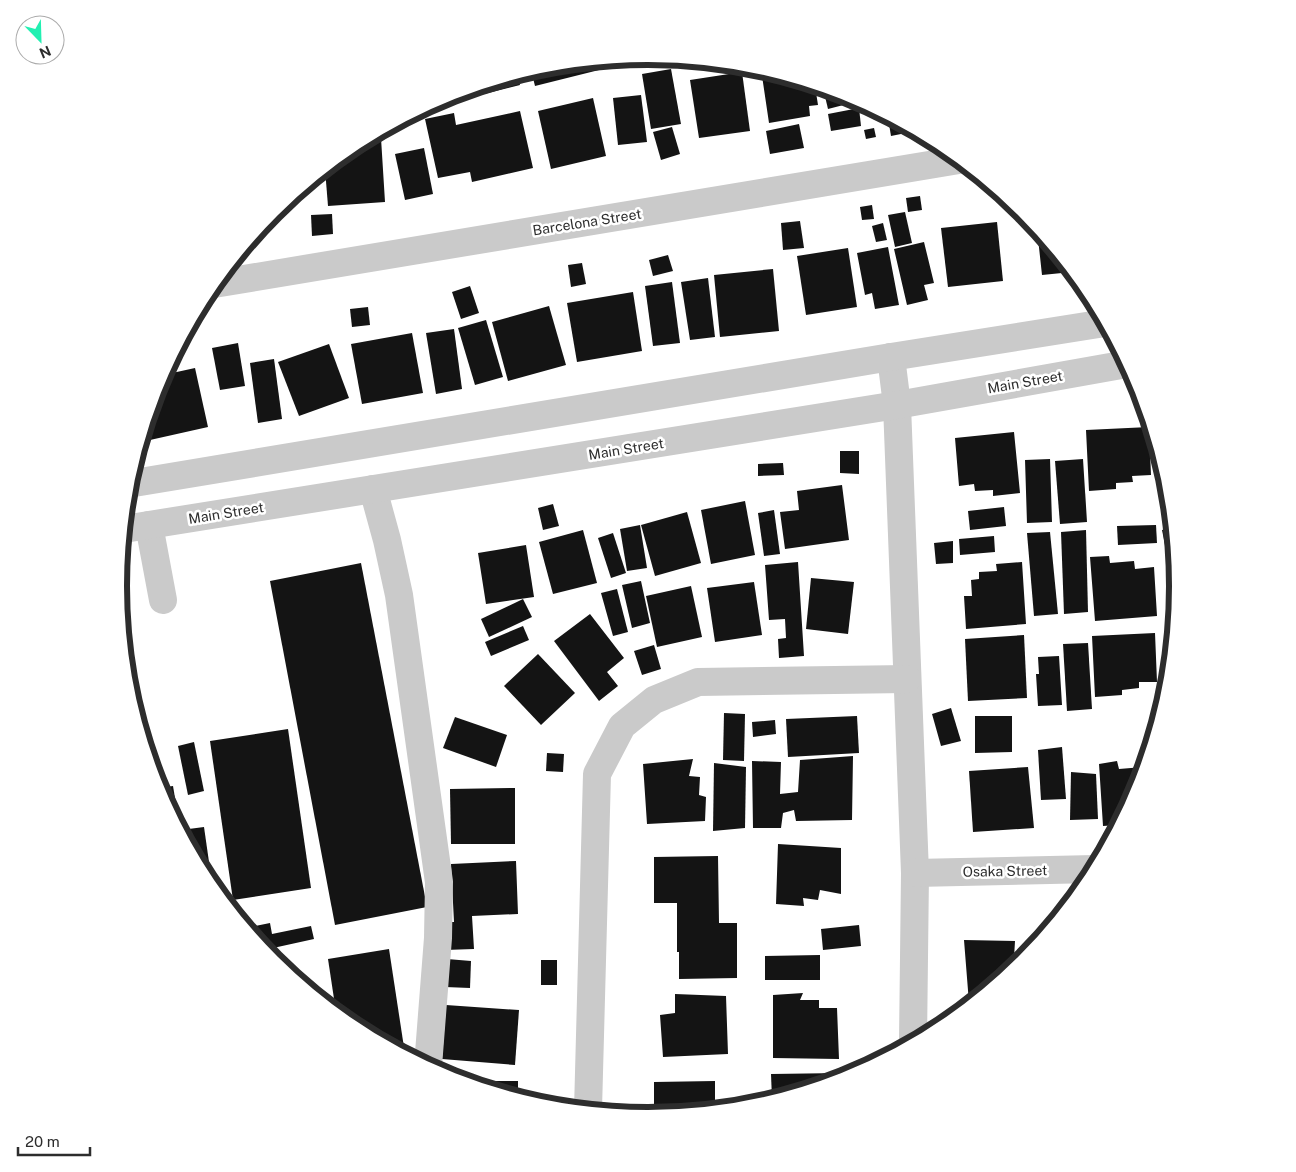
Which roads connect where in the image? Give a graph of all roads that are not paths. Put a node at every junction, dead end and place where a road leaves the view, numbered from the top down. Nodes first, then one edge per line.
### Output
1 (949, 162) edge
2 (226, 282) edge
3 (1098, 324) edge
4 (890, 357) junction
5 (1119, 365) edge
6 (897, 405) junction
7 (137, 482) edge
8 (373, 489) junction
9 (137, 527) edge
10 (163, 600) dead end
11 (907, 679) junction
12 (1085, 869) edge
13 (915, 874) junction
14 (913, 1034) edge
15 (429, 1058) edge
16 (588, 1104) edge

1 - 2 street, Barcelona Street
3 - 4 street
4 - 6 street
4 - 7 street
5 - 6 street, Main Street
6 - 8 street, Main Street
6 - 11 street
8 - 9 street, Main Street
8 - 15 street
9 - 10 street
11 - 13 street
11 - 16 street
12 - 13 street, Osaka Street
13 - 14 street

